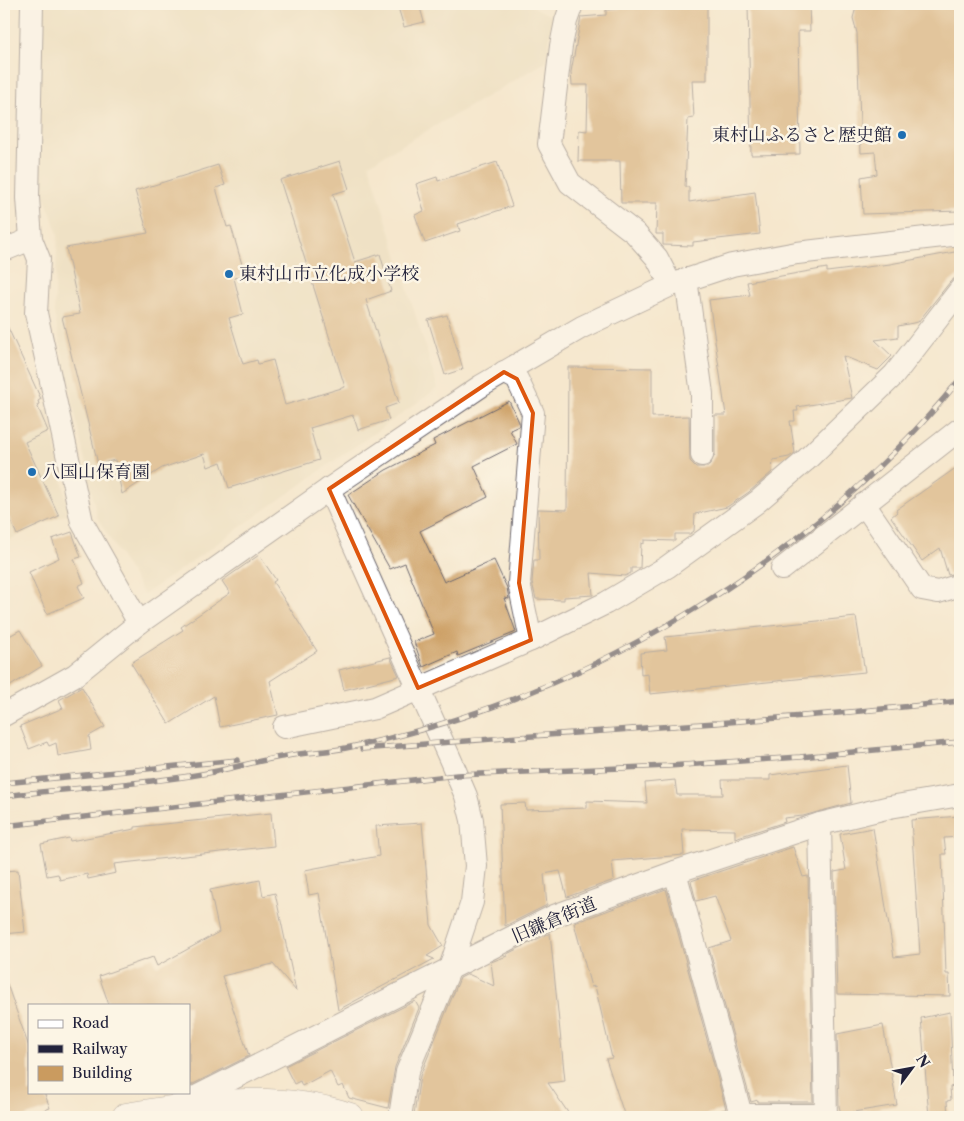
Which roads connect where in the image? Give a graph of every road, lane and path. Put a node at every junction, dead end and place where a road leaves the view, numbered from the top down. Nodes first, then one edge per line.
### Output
1 (32, 4) edge
2 (572, 4) edge
3 (960, 234) edge
4 (31, 239) junction
5 (4, 250) edge
6 (678, 282) junction
7 (960, 290) edge
8 (504, 372) junction
9 (960, 429) edge
10 (702, 455) dead end
11 (329, 489) junction
12 (864, 504) junction
13 (782, 569) dead end
14 (960, 585) edge
15 (139, 623) junction
16 (531, 640) junction
17 (418, 688) junction
18 (4, 715) edge
19 (284, 727) dead end
20 (960, 795) edge
21 (820, 824) junction
22 (675, 872) junction
23 (450, 968) junction
24 (172, 1109) junction
25 (241, 1110) edge
26 (826, 1116) edge
27 (126, 1117) edge
28 (350, 1117) edge
29 (400, 1117) edge

1 - 4 street
2 - 6 street
3 - 6 street
4 - 5 street
4 - 15 street
6 - 8 street
6 - 10 street
7 - 16 street
8 - 11 street
8 - 16 street
9 - 12 street
11 - 15 street
11 - 17 street
12 - 13 street
12 - 14 street
15 - 18 street
16 - 17 street
17 - 19 street
17 - 23 street
20 - 21 street, 旧鎌倉街道
21 - 22 street, 旧鎌倉街道
21 - 26 street
22 - 23 street, 旧鎌倉街道
22 - 26 street
23 - 24 street, 旧鎌倉街道
23 - 29 street
24 - 25 street
24 - 27 street
25 - 28 street

